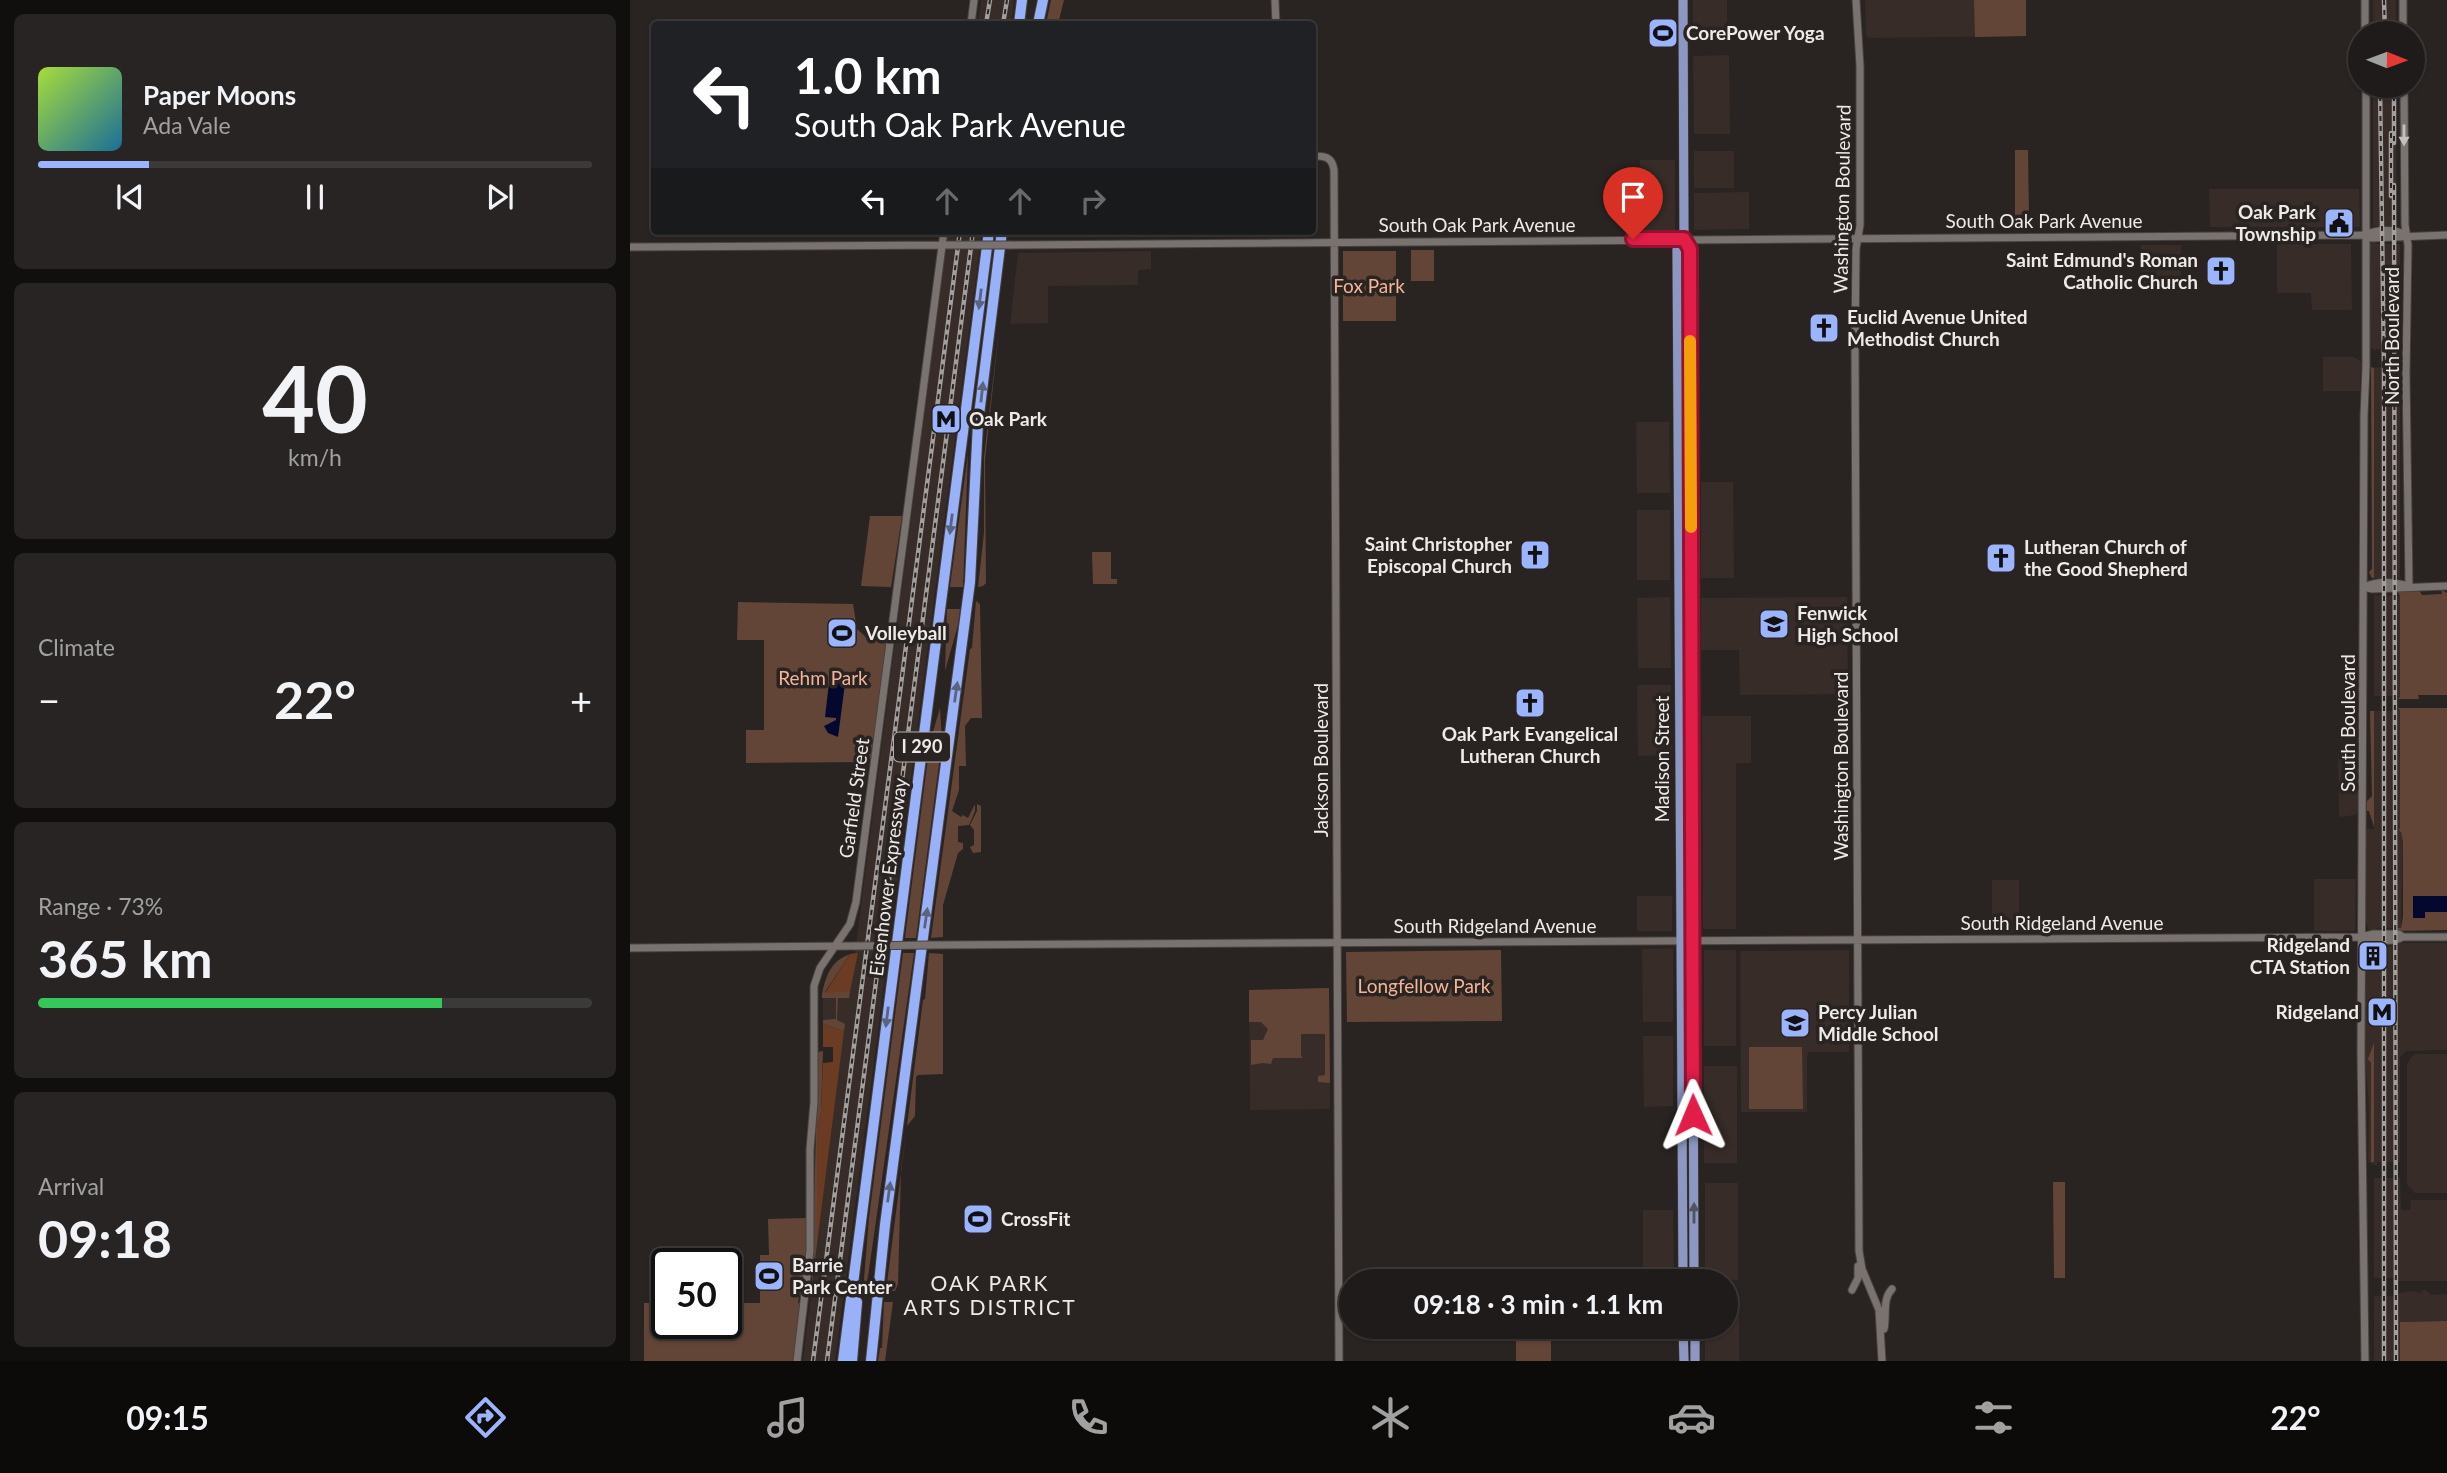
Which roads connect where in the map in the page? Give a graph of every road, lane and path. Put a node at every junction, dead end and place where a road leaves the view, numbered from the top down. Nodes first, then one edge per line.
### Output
1 (974, 0) edge
2 (1022, 0) edge
3 (1042, 0) edge
4 (1275, 0) edge
5 (1683, 0) edge
6 (1856, 0) edge
7 (2365, 0) edge
8 (2403, 0) edge
9 (971, 21) edge
10 (1019, 21) edge
11 (1038, 21) edge
12 (1276, 21) edge
13 (2365, 21) edge
14 (2403, 21) edge
15 (2365, 98) edge
16 (2404, 98) edge
17 (1316, 156) edge
18 (944, 235) edge
19 (988, 235) edge
20 (1002, 235) edge
21 (2406, 235) junction
22 (2447, 235) edge
23 (2366, 236) junction
24 (1858, 238) junction
25 (1684, 239) junction
26 (1334, 242) junction
27 (944, 245) junction
28 (630, 247) edge
29 (2409, 586) junction
30 (2447, 586) edge
31 (2364, 587) junction
32 (2361, 937) junction
33 (2447, 937) edge
34 (1858, 939) junction
35 (1681, 940) junction
36 (1692, 940) junction
37 (1338, 943) junction
38 (836, 946) junction
39 (630, 948) edge
40 (1859, 1251) junction
41 (855, 1264) junction
42 (1683, 1269) edge
43 (1694, 1269) edge
44 (1892, 1289) dead end
45 (1852, 1290) dead end
46 (1882, 1336) junction
47 (1683, 1339) edge
48 (1695, 1339) edge
49 (870, 1358) edge
50 (797, 1361) edge
51 (843, 1361) edge
52 (852, 1361) edge
53 (1339, 1361) edge
54 (1684, 1361) edge
55 (1695, 1361) edge
56 (1882, 1361) edge
57 (2365, 1361) edge

1 - 9 street
2 - 10 highway
3 - 11 highway
4 - 12 street
5 - 25 main road, Madison Street
6 - 24 street, Washington Boulevard
7 - 13 street
8 - 14 street
15 - 23 street, South Boulevard
16 -> 21 street, North Boulevard
17 - 26 street, Jackson Boulevard
18 - 27 street, Garfield Street
19 -> 41 highway, Eisenhower Expressway / I 290
49 -> 20 highway, I 290
21 - 22 street, South Oak Park Avenue
21 - 23 street, South Oak Park Avenue
21 - 29 street, North Boulevard
23 - 24 street, South Oak Park Avenue
23 - 31 street, South Boulevard
24 - 25 street, South Oak Park Avenue
24 - 34 street, Washington Boulevard
25 - 26 street, South Oak Park Avenue
25 - 35 main road, Madison Street
25 - 36 main road, Madison Street
26 - 27 street, South Oak Park Avenue, bridge
26 - 37 street, Jackson Boulevard
27 - 28 street, South Oak Park Avenue
27 - 38 street, Garfield Street
29 - 30 street
29 - 31 street
31 - 32 street, South Boulevard
32 - 33 street, South Ridgeland Avenue
32 - 34 street, South Ridgeland Avenue
32 - 57 street, South Boulevard
34 - 36 street, South Ridgeland Avenue
34 - 40 street, Washington Boulevard
35 - 36 street, South Ridgeland Avenue
35 - 37 street, South Ridgeland Avenue
35 - 42 main road, Madison Street
43 -> 36 main road, Madison Street
37 - 38 street, South Ridgeland Avenue, bridge
37 - 53 street, Jackson Boulevard
38 - 39 street, South Ridgeland Avenue
38 - 50 street, Garfield Street
40 - 45 street
40 - 46 street, Washington Boulevard
41 - 51 highway, Eisenhower Expressway / I 290
41 - 52 highway
44 - 46 street
46 - 56 street, Washington Boulevard
47 - 54 main road
48 - 55 main road

